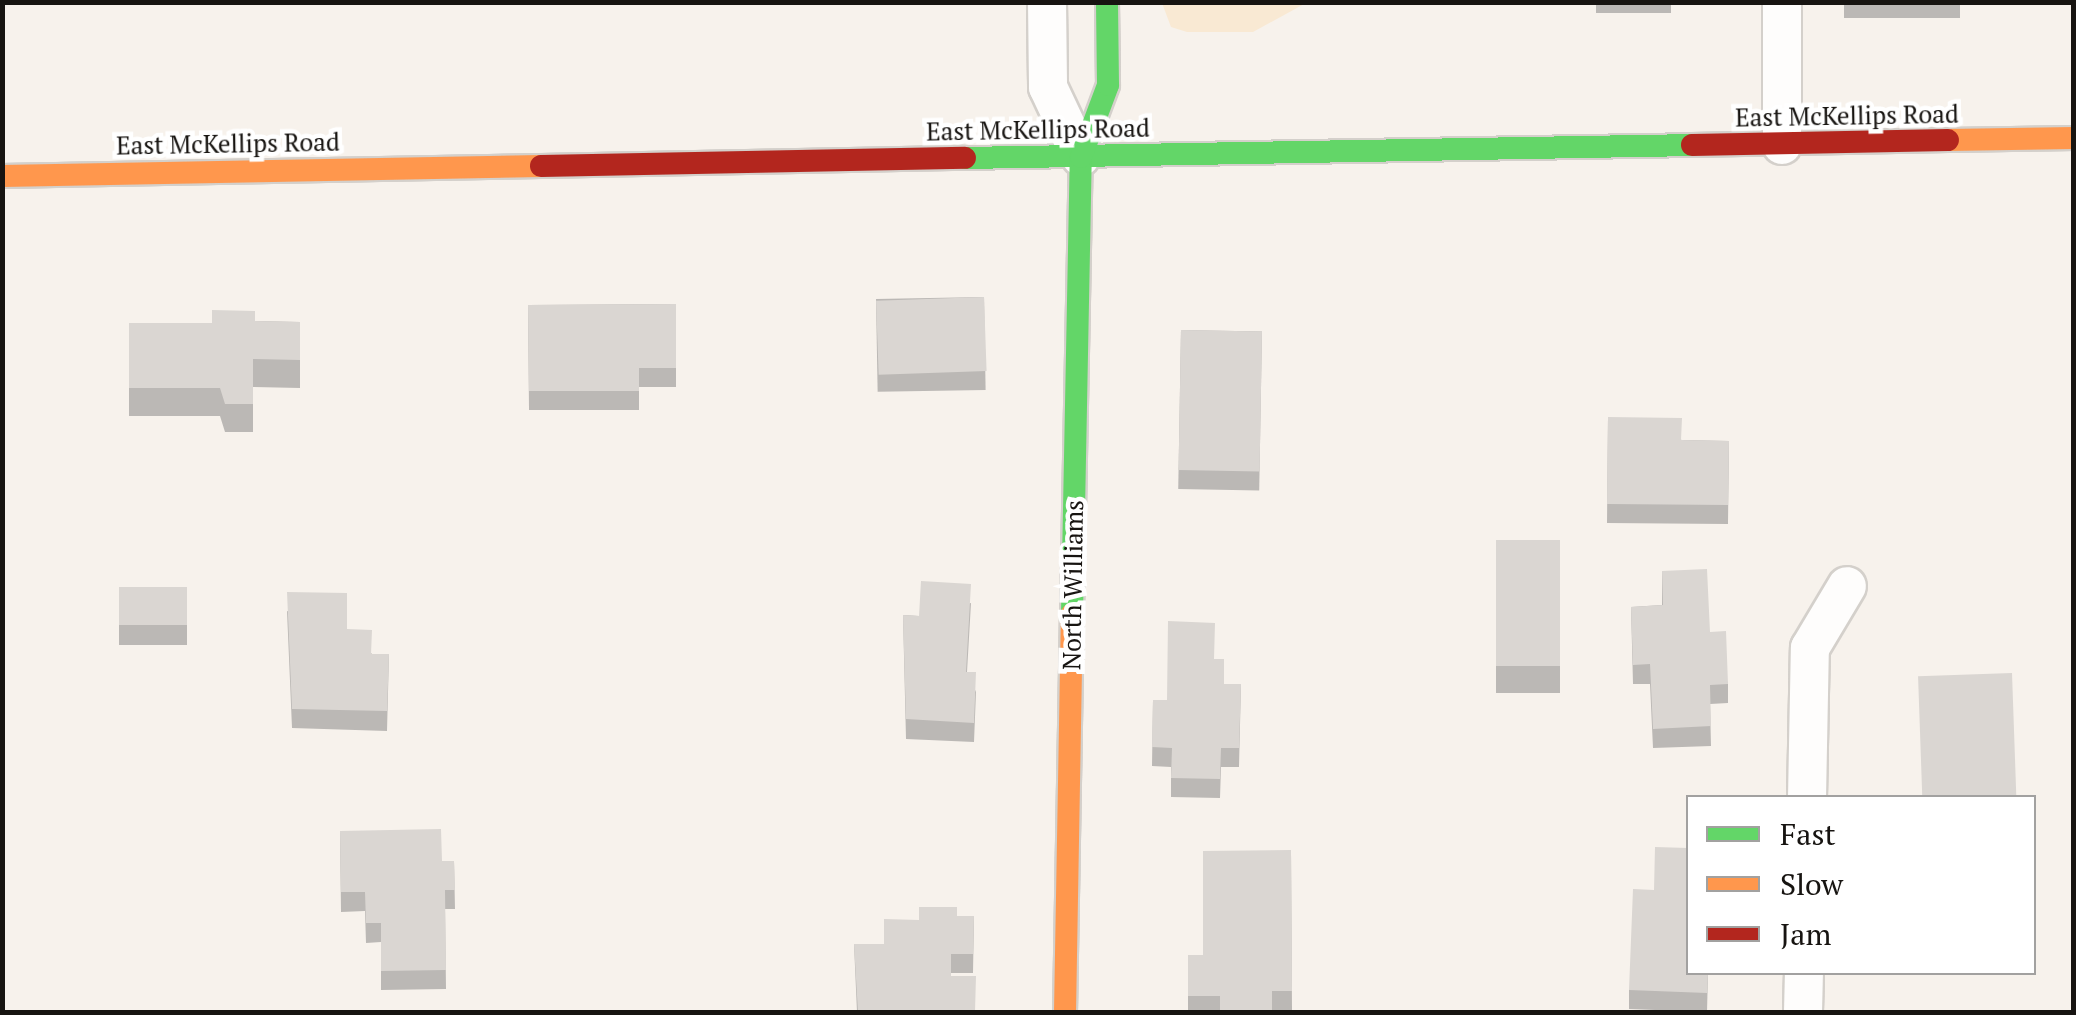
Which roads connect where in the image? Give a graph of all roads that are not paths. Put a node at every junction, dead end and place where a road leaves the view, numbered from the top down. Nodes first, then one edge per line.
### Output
1 (1048, 2) edge
2 (1107, 2) edge
3 (1782, 2) edge
4 (2074, 138) edge
5 (1782, 145) junction
6 (1081, 157) junction
7 (2, 176) edge
8 (1846, 586) dead end
9 (1807, 795) edge
10 (1804, 975) edge
11 (1066, 1012) edge
12 (1803, 1012) edge

1 - 6 street, North Williams
2 - 6 main road, North Williams
3 - 5 street
4 - 5 main road, East McKellips Road
5 - 6 main road, East McKellips Road
6 - 7 main road, East McKellips Road
6 - 11 main road, North Williams
8 - 9 street
10 - 12 street

